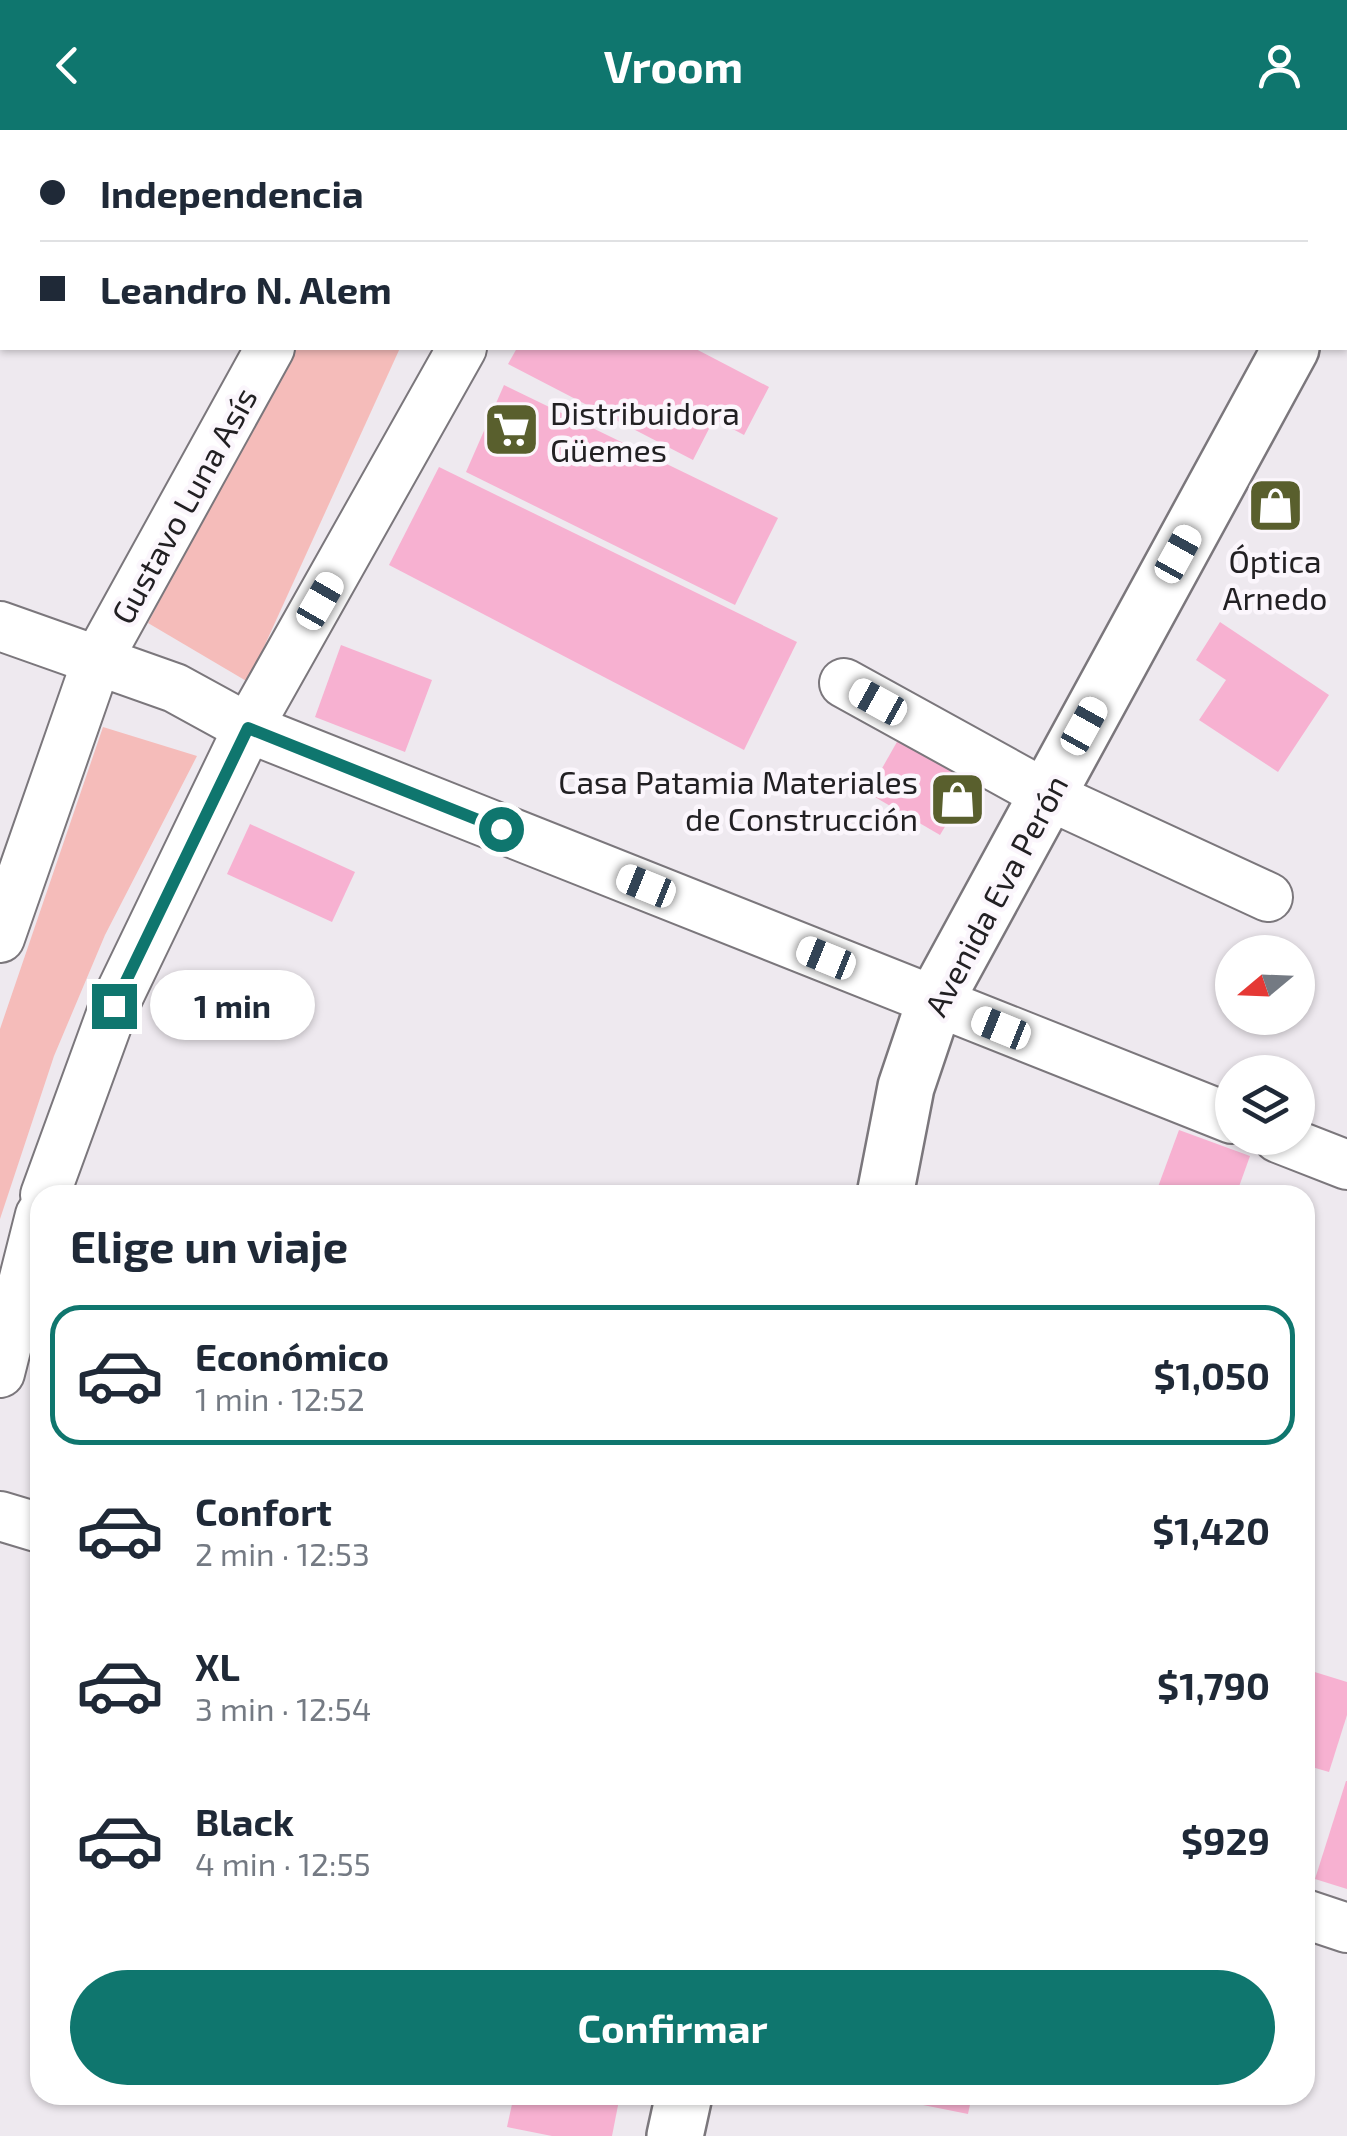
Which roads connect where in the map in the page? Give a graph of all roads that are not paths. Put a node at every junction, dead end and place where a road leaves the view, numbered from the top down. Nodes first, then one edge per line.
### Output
1 (269, 350) edge
2 (461, 350) edge
3 (1290, 350) edge
4 (0, 626) edge
5 (96, 663) junction
6 (844, 683) dead end
7 (248, 728) junction
8 (1047, 795) junction
9 (1268, 897) dead end
10 (0, 938) edge
11 (935, 1002) junction
12 (1215, 1112) edge
13 (1315, 1152) edge
14 (1347, 1165) edge
15 (49, 1185) edge
16 (887, 1185) edge
17 (30, 1254) edge
18 (0, 1373) edge
19 (0, 1516) edge
20 (30, 1525) edge
21 (1315, 1917) edge
22 (1347, 1928) edge
23 (682, 2105) edge
24 (675, 2136) edge

1 - 5 street, Gustavo Luna Asís
2 - 7 street
3 - 8 main road, Avenida Eva Perón
4 - 5 street
5 - 7 street
5 - 10 street, Gustavo Luna Asís
6 - 8 street
7 - 11 street
7 - 15 street
8 - 9 street
8 - 11 main road, Avenida Eva Perón
11 - 12 street
11 - 16 main road, Avenida Eva Perón
13 - 14 street
17 - 18 street
19 - 20 street
21 - 22 street
23 - 24 main road

